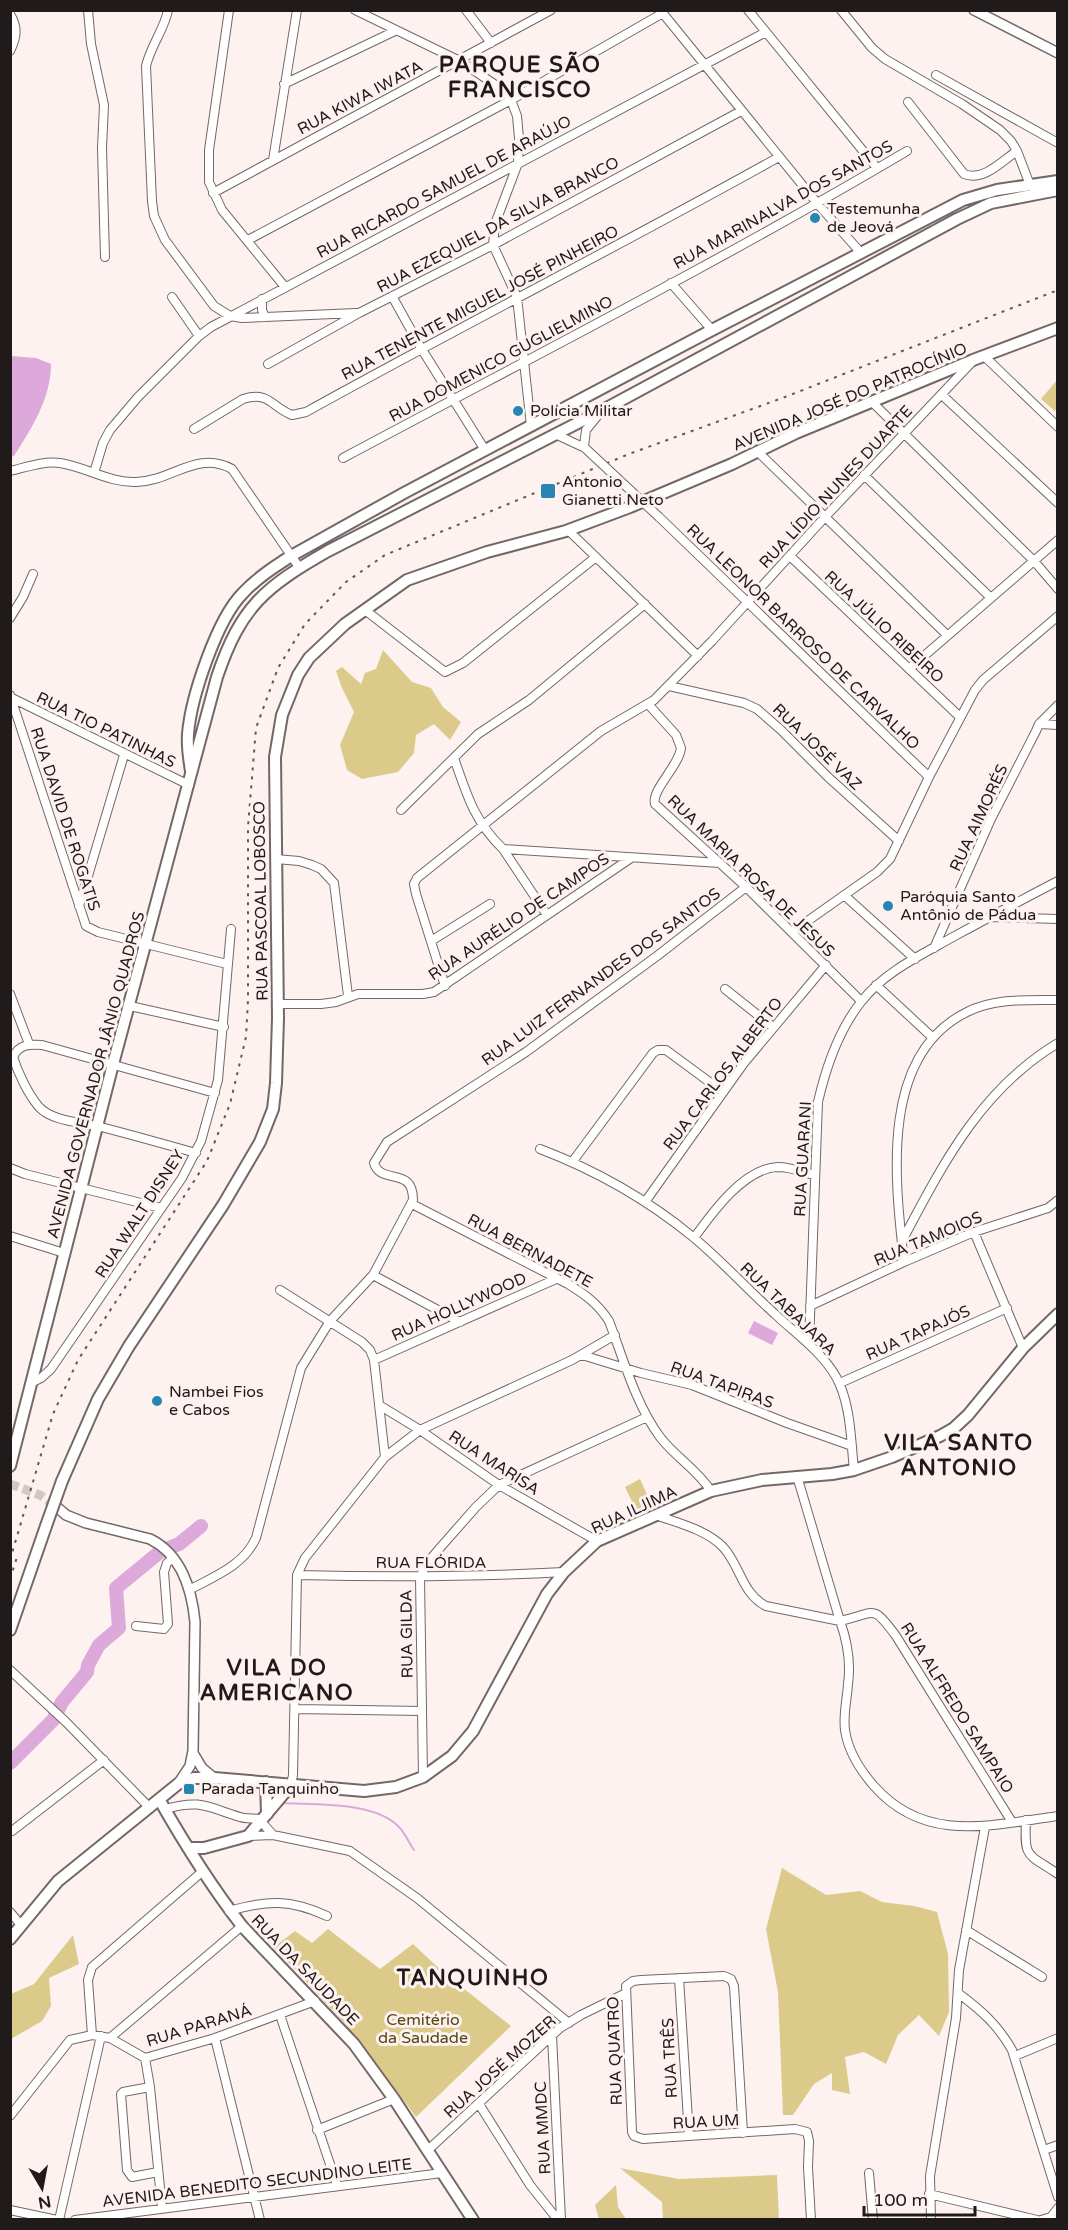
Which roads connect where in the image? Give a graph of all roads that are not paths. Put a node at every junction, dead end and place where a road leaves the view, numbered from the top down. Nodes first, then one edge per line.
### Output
1 (88, 10) edge
2 (168, 10) edge
3 (230, 10) edge
4 (297, 10) edge
5 (355, 10) edge
6 (466, 10) edge
7 (551, 10) edge
8 (748, 10) edge
9 (841, 10) edge
10 (974, 10) edge
11 (662, 12) edge
12 (10, 14) edge
13 (395, 31) junction
14 (766, 32) junction
15 (491, 43) junction
16 (10, 51) edge
17 (1058, 53) edge
18 (460, 61) junction
19 (705, 64) junction
20 (936, 75) dead end
21 (284, 84) junction
22 (511, 100) junction
23 (908, 102) dead end
24 (741, 111) junction
25 (1058, 143) edge
26 (907, 151) dead end
27 (1017, 151) junction
28 (779, 157) junction
29 (273, 160) junction
30 (518, 163) junction
31 (878, 168) junction
32 (1058, 181) edge
33 (1030, 184) junction
34 (1050, 188) edge
35 (213, 193) junction
36 (976, 196) junction
37 (817, 203) junction
38 (981, 207) junction
39 (248, 240) junction
40 (493, 245) junction
41 (861, 253) junction
42 (105, 258) dead end
43 (671, 283) junction
44 (285, 286) junction
45 (392, 296) junction
46 (172, 297) dead end
47 (517, 297) junction
48 (262, 299) junction
49 (359, 313) junction
50 (230, 316) junction
51 (265, 317) junction
52 (723, 324) junction
53 (1058, 328) edge
54 (707, 332) junction
55 (199, 336) junction
56 (736, 338) junction
57 (421, 348) junction
58 (711, 351) junction
59 (979, 358) junction
60 (524, 363) junction
61 (268, 364) dead end
62 (646, 365) junction
63 (944, 373) junction
64 (944, 393) junction
65 (629, 396) junction
66 (452, 399) junction
67 (581, 399) junction
68 (872, 402) junction
69 (603, 410) junction
70 (531, 426) junction
71 (1058, 427) edge
72 (194, 429) dead end
73 (555, 434) junction
74 (903, 434) junction
75 (532, 446) junction
76 (585, 448) junction
77 (485, 450) junction
78 (758, 452) junction
79 (343, 458) dead end
80 (10, 471) edge
81 (94, 473) junction
82 (864, 475) junction
83 (655, 496) joint
84 (1058, 503) edge
85 (825, 517) junction
86 (568, 530) junction
87 (1058, 540) edge
88 (291, 556) junction
89 (790, 556) junction
90 (596, 557) junction
91 (1034, 561) junction
92 (299, 567) junction
93 (33, 573) dead end
94 (1058, 589) edge
95 (990, 597) junction
96 (747, 603) junction
97 (645, 604) junction
98 (365, 610) junction
99 (1058, 616) edge
100 (10, 618) edge
101 (947, 635) junction
102 (698, 656) junction
103 (909, 669) junction
104 (669, 686) junction
105 (11, 696) edge
106 (648, 704) junction
107 (1058, 705) edge
108 (960, 717) junction
109 (190, 720) junction
110 (1040, 724) junction
111 (1058, 725) edge
112 (204, 727) junction
113 (124, 755) junction
114 (454, 758) junction
115 (929, 777) junction
116 (190, 781) junction
117 (401, 810) dead end
118 (482, 827) junction
119 (899, 842) junction
120 (503, 849) junction
121 (631, 858) junction
122 (276, 859) junction
123 (720, 863) junction
124 (1058, 881) edge
125 (746, 887) junction
126 (844, 895) junction
127 (490, 904) dead end
128 (79, 908) junction
129 (547, 915) junction
130 (989, 917) junction
131 (1058, 919) edge
132 (231, 929) dead end
133 (792, 932) junction
134 (431, 941) junction
135 (145, 944) junction
136 (934, 948) junction
137 (915, 959) junction
138 (227, 964) junction
139 (826, 965) junction
140 (876, 985) junction
141 (445, 986) junction
142 (725, 989) dead end
143 (10, 994) edge
144 (348, 996) junction
145 (1058, 1000) edge
146 (861, 1001) junction
147 (278, 1004) junction
148 (130, 1006) junction
149 (224, 1027) junction
150 (772, 1027) junction
151 (932, 1037) junction
152 (1058, 1043) edge
153 (29, 1044) junction
154 (12, 1053) edge
155 (113, 1064) junction
156 (723, 1092) junction
157 (215, 1093) junction
158 (99, 1126) junction
159 (540, 1149) dead end
160 (196, 1153) junction
161 (573, 1161) junction
162 (10, 1168) edge
163 (814, 1175) junction
164 (81, 1188) junction
165 (1058, 1200) edge
166 (645, 1202) junction
167 (412, 1204) junction
168 (161, 1208) junction
169 (974, 1232) junction
170 (10, 1236) edge
171 (694, 1238) junction
172 (902, 1242) junction
173 (64, 1253) junction
174 (904, 1262) junction
175 (373, 1275) junction
176 (556, 1279) junction
177 (280, 1290) dead end
178 (810, 1306) junction
179 (1007, 1308) junction
180 (1058, 1314) edge
181 (330, 1321) junction
182 (460, 1322) junction
183 (615, 1335) junction
184 (809, 1344) junction
185 (1023, 1348) junction
186 (582, 1355) junction
187 (374, 1360) junction
188 (628, 1369) junction
189 (33, 1382) junction
190 (840, 1383) junction
191 (378, 1405) junction
192 (647, 1417) junction
193 (420, 1430) junction
194 (852, 1446) junction
195 (385, 1457) junction
196 (10, 1466) edge
197 (854, 1470) junction
198 (797, 1476) junction
199 (499, 1485) junction
200 (711, 1491) junction
201 (58, 1508) tunnel mouth
202 (655, 1514) junction
203 (597, 1541) junction
204 (172, 1556) junction
205 (564, 1572) junction
206 (297, 1575) junction
207 (420, 1577) junction
208 (189, 1590) junction
209 (840, 1621) junction
210 (136, 1626) dead end
211 (10, 1630) edge
212 (10, 1670) edge
213 (296, 1709) junction
214 (422, 1711) junction
215 (193, 1751) junction
216 (104, 1760) junction
217 (423, 1777) junction
218 (214, 1778) junction
219 (266, 1782) junction
220 (178, 1784) junction
221 (291, 1785) junction
222 (162, 1804) junction
223 (149, 1807) junction
224 (1058, 1816) edge
225 (265, 1817) junction
226 (1026, 1820) junction
227 (1012, 1822) junction
228 (985, 1827) junction
229 (12, 1831) edge
230 (273, 1835) junction
231 (249, 1836) junction
232 (188, 1848) junction
233 (204, 1848) junction
234 (200, 1866) junction
235 (1058, 1874) edge
236 (230, 1911) junction
237 (10, 1912) edge
238 (327, 1916) dead end
239 (21, 1925) junction
240 (242, 1926) junction
241 (966, 1930) junction
242 (10, 1939) edge
243 (1042, 1977) dead end
244 (679, 1978) junction
245 (626, 1993) junction
246 (957, 1994) junction
247 (315, 2001) junction
248 (280, 2015) junction
249 (568, 2023) junction
250 (92, 2034) junction
251 (552, 2036) junction
252 (106, 2037) junction
253 (214, 2038) junction
254 (1058, 2038) edge
255 (1015, 2056) junction
256 (145, 2058) junction
257 (150, 2087) junction
258 (394, 2099) junction
259 (478, 2104) junction
260 (10, 2116) edge
261 (317, 2130) junction
262 (632, 2132) joint
263 (743, 2133) junction
264 (688, 2136) junction
265 (1058, 2145) edge
266 (428, 2150) junction
267 (1044, 2150) junction
268 (158, 2172) junction
269 (442, 2173) junction
270 (869, 2173) dead end
271 (337, 2186) junction
272 (929, 2194) junction
273 (256, 2195) junction
274 (1058, 2197) edge
275 (162, 2208) junction
276 (1058, 2208) edge
277 (10, 2210) edge
278 (40, 2218) edge
279 (58, 2220) edge
280 (75, 2220) edge
281 (260, 2220) edge
282 (473, 2220) edge
283 (560, 2220) edge
284 (811, 2220) edge
285 (873, 2220) edge
286 (931, 2220) edge
287 (1039, 2220) edge

1 - 42 street
2 - 50 street
3 - 35 street
4 - 21 street
5 - 13 street
6 - 15 street
7 - 15 street, RUA KIWA IWATA
8 - 14 street
9 - 27 street
10 - 17 street
11 - 19 street
11 - 22 street
12 - 16 street
13 - 18 street
13 - 21 street
14 - 19 street, RUA RICARDO SAMUEL DE ARAÚJO
14 - 31 street
15 - 18 street, RUA KIWA IWATA
18 - 22 street
18 - 29 street, RUA KIWA IWATA
19 - 24 street
19 - 30 street, RUA RICARDO SAMUEL DE ARAÚJO
20 - 25 street
21 - 29 street
22 - 30 street
22 - 39 street
23 - 27 street
24 - 28 street
24 - 40 street, RUA EZEQUIEL DA SILVA BRANCO
26 - 31 street, RUA MARINALVA DOS SANTOS
27 - 33 street
28 - 37 street
28 - 47 street, RUA TENENTE MIGUEL JOSÉ PINHEIRO
29 - 35 street, RUA KIWA IWATA
30 - 40 street
30 - 44 street, RUA RICARDO SAMUEL DE ARAÚJO
31 - 37 street, RUA MARINALVA DOS SANTOS
32 - 34 main road
33 - 34 main road, AVENIDA GOVERNADOR JÂNIO QUADROS
33 - 36 main road, AVENIDA GOVERNADOR JÂNIO QUADROS
34 - 38 main road, AVENIDA GOVERNADOR JÂNIO QUADROS
35 - 39 street
36 - 38 main road
36 - 41 main road, AVENIDA GOVERNADOR JÂNIO QUADROS
37 - 41 street
37 - 43 street, RUA MARINALVA DOS SANTOS
38 - 56 main road, AVENIDA GOVERNADOR JÂNIO QUADROS
39 - 44 street
40 - 45 street, RUA EZEQUIEL DA SILVA BRANCO
40 - 47 street
41 - 52 main road, AVENIDA GOVERNADOR JÂNIO QUADROS
43 - 54 street
43 - 60 street, RUA DOMENICO GUGLIELMINO
44 - 48 street, RUA RICARDO SAMUEL DE ARAÚJO
45 - 49 street, RUA EZEQUIEL DA SILVA BRANCO
45 - 57 street
46 - 55 street
47 - 57 street, RUA TENENTE MIGUEL JOSÉ PINHEIRO
47 - 60 street
48 - 50 street, RUA RICARDO SAMUEL DE ARAÚJO
48 - 51 street
49 - 51 street
49 - 61 street, RUA EZEQUIEL DA SILVA BRANCO
50 - 51 street
50 - 55 street, RUA RICARDO SAMUEL DE ARAÚJO
52 - 54 main road, AVENIDA GOVERNADOR JÂNIO QUADROS
52 - 56 main road
53 - 59 main road, AVENIDA JOSÉ DO PATROCÍNIO
54 - 58 main road
54 - 62 main road, AVENIDA GOVERNADOR JÂNIO QUADROS
55 - 81 street, RUA RICARDO SAMUEL DE ARAÚJO
56 - 58 main road, AVENIDA GOVERNADOR JÂNIO QUADROS
57 - 66 street
57 - 72 street, RUA TENENTE MIGUEL JOSÉ PINHEIRO
58 - 65 main road, AVENIDA GOVERNADOR JÂNIO QUADROS
59 - 63 main road, AVENIDA JOSÉ DO PATROCÍNIO
59 - 64 street, RUA LÍDIO NUNES DUARTE
59 - 71 street
60 - 66 street, RUA DOMENICO GUGLIELMINO
60 - 70 street
62 - 65 main road
62 - 67 main road, AVENIDA GOVERNADOR JÂNIO QUADROS
63 - 64 street
63 - 68 main road, AVENIDA JOSÉ DO PATROCÍNIO
64 - 74 street, RUA LÍDIO NUNES DUARTE
64 - 84 street
65 - 69 main road, AVENIDA GOVERNADOR JÂNIO QUADROS
66 - 77 street
66 - 79 street, RUA DOMENICO GUGLIELMINO
67 - 70 main road, AVENIDA GOVERNADOR JÂNIO QUADROS
67 - 73 main road
68 - 74 street
68 - 78 main road, AVENIDA JOSÉ DO PATROCÍNIO
69 - 73 main road, AVENIDA GOVERNADOR JÂNIO QUADROS
69 - 76 street
70 - 75 main road
70 - 77 main road, AVENIDA GOVERNADOR JÂNIO QUADROS
73 - 75 main road, AVENIDA GOVERNADOR JÂNIO QUADROS
73 - 76 street
74 - 82 street, RUA LÍDIO NUNES DUARTE
74 - 91 street
75 - 92 main road, AVENIDA GOVERNADOR JÂNIO QUADROS
76 - 96 street, RUA LEONOR BARROSO DE CARVALHO, bridge
77 - 88 main road, AVENIDA GOVERNADOR JÂNIO QUADROS
78 - 83 main road, AVENIDA JOSÉ DO PATROCÍNIO
78 - 85 street
80 - 81 street
81 - 88 street
82 - 85 street, RUA LÍDIO NUNES DUARTE
82 - 95 street
83 - 86 main road, RUA PASCOAL LOBOSCO
85 - 89 street, RUA LÍDIO NUNES DUARTE
85 - 101 street
86 - 90 street
86 - 98 main road, RUA PASCOAL LOBOSCO
87 - 91 street
88 - 92 street
88 - 109 main road, AVENIDA GOVERNADOR JÂNIO QUADROS
89 - 96 street, RUA LÍDIO NUNES DUARTE
89 - 103 street, RUA JÚLIO RIBEIRO
90 - 97 street
90 - 98 street
91 - 94 street
91 - 95 street
92 - 112 main road, AVENIDA GOVERNADOR JÂNIO QUADROS
93 - 100 street
95 - 101 street
96 - 102 street, RUA LÍDIO NUNES DUARTE
96 - 115 street, RUA LEONOR BARROSO DE CARVALHO
97 - 102 street
97 - 114 street
98 - 122 main road, RUA PASCOAL LOBOSCO
99 - 108 street
101 - 103 street
102 - 104 street, RUA LÍDIO NUNES DUARTE
103 - 108 street, RUA JÚLIO RIBEIRO
104 - 106 street, RUA LÍDIO NUNES DUARTE
104 - 119 street, RUA JOSÉ VAZ
105 - 113 street, RUA TIO PATINHAS
105 - 128 street, RUA DAVID DE ROGATIS
106 - 118 street, RUA LÍDIO NUNES DUARTE
106 - 123 street, RUA MARIA ROSA DE JESUS
107 - 110 street, RUA AIMORÉS
108 - 115 street
109 - 112 main road
109 - 116 main road, AVENIDA GOVERNADOR JÂNIO QUADROS
110 - 111 street
110 - 136 street, RUA AIMORÉS
112 - 116 main road, AVENIDA GOVERNADOR JÂNIO QUADROS
113 - 116 street, RUA TIO PATINHAS
113 - 128 street
114 - 117 street
114 - 118 street
115 - 119 street
116 - 135 main road, AVENIDA GOVERNADOR JÂNIO QUADROS
118 - 120 street
118 - 134 street, RUA LÍDIO NUNES DUARTE
119 - 126 street
120 - 121 street
120 - 129 street
121 - 123 street
121 - 129 street, RUA AURÉLIO DE CAMPOS
122 - 144 street
122 - 147 main road, RUA PASCOAL LOBOSCO
123 - 125 street, RUA MARIA ROSA DE JESUS
124 - 130 street, RUA GUARANI
125 - 133 street, RUA MARIA ROSA DE JESUS
125 - 167 street, RUA LUIZ FERNANDES DOS SANTOS
126 - 133 street
126 - 137 street
127 - 134 street
128 - 135 street, RUA DAVID DE ROGATIS
129 - 141 street, RUA AURÉLIO DE CAMPOS
130 - 131 street
130 - 136 street, RUA GUARANI
132 - 138 street, RUA WALT DISNEY
133 - 139 street, RUA MARIA ROSA DE JESUS
134 - 141 street
135 - 138 street, RUA DAVID DE ROGATIS
135 - 148 main road, AVENIDA GOVERNADOR JÂNIO QUADROS
136 - 137 street, RUA GUARANI
137 - 140 street, RUA GUARANI
138 - 149 street, RUA WALT DISNEY
139 - 146 street, RUA MARIA ROSA DE JESUS
139 - 150 street, RUA CARLOS ALBERTO
140 - 146 street, RUA GUARANI
140 - 151 street
141 - 144 street, RUA AURÉLIO DE CAMPOS
142 - 150 street
143 - 153 street
144 - 147 street, RUA AURÉLIO DE CAMPOS
145 - 151 street
146 - 163 street, RUA GUARANI
147 - 211 main road, RUA PASCOAL LOBOSCO, bridge
148 - 149 street
148 - 155 main road, AVENIDA GOVERNADOR JÂNIO QUADROS
149 - 157 street, RUA WALT DISNEY
150 - 156 street, RUA CARLOS ALBERTO
151 - 172 street
152 - 172 street
153 - 154 street
153 - 155 street
154 - 158 street
155 - 157 street
155 - 158 main road, AVENIDA GOVERNADOR JÂNIO QUADROS
156 - 161 street
156 - 166 street, RUA CARLOS ALBERTO
157 - 160 street, RUA WALT DISNEY
158 - 160 street
158 - 164 main road, AVENIDA GOVERNADOR JÂNIO QUADROS
159 - 161 street, RUA TABAJARA
160 - 168 street, RUA WALT DISNEY
161 - 166 street, RUA TABAJARA
162 - 164 street
163 - 171 street
163 - 178 street, RUA GUARANI
164 - 168 street
164 - 173 main road, AVENIDA GOVERNADOR JÂNIO QUADROS
165 - 169 street, RUA TAMOIOS
166 - 171 street, RUA TABAJARA
167 - 175 street
167 - 176 street, RUA BERNADETE
168 - 189 street, RUA WALT DISNEY
169 - 174 street, RUA TAMOIOS
169 - 179 street
170 - 173 street
171 - 184 street, RUA TABAJARA
172 - 174 street
173 - 189 main road, AVENIDA GOVERNADOR JÂNIO QUADROS
174 - 178 street, RUA TAMOIOS
175 - 181 street
175 - 182 street
176 - 182 street, RUA HOLLYWOOD
176 - 183 street, RUA BERNADETE
177 - 181 street
178 - 184 street, RUA GUARANI
179 - 185 street
179 - 190 street, RUA TAPAJÓS
180 - 185 main road, RUA ILJIMA
181 - 187 street
181 - 208 street
182 - 187 street, RUA HOLLYWOOD
183 - 186 street
183 - 188 street, RUA BERNADETE
184 - 190 street, RUA TABAJARA
185 - 197 main road, RUA ILJIMA
186 - 188 street, RUA TAPIRAS
186 - 193 street
187 - 191 street
188 - 192 street, RUA BERNADETE
188 - 194 street, RUA TAPIRAS
189 - 196 main road, AVENIDA GOVERNADOR JÂNIO QUADROS
190 - 194 street, RUA TABAJARA
191 - 193 street, RUA MARISA
191 - 195 street
192 - 199 street, RUA GILDA
192 - 200 street, RUA BERNADETE
193 - 195 street
193 - 199 street, RUA MARISA
194 - 197 street, RUA TABAJARA
195 - 206 street
197 - 198 main road, RUA ILJIMA
198 - 200 main road, RUA ILJIMA
198 - 209 street
199 - 203 street, RUA MARISA
199 - 207 street, RUA GILDA
200 - 202 main road, RUA ILJIMA
201 - 204 street
202 - 203 main road, RUA ILJIMA
202 - 209 street
203 - 205 main road, RUA ILJIMA
204 - 208 street
204 - 210 street
205 - 207 street, RUA FLÓRIDA
205 - 217 main road, RUA ILJIMA
206 - 207 street, RUA FLÓRIDA
206 - 213 street
207 - 214 street, RUA GILDA
208 - 215 street
209 - 227 street, RUA ALFREDO SAMPAIO
209 - 228 street
212 - 216 street
213 - 214 street
213 - 221 street
214 - 217 street, RUA GILDA
215 - 218 street
215 - 220 street
216 - 223 street
216 - 229 street
217 - 221 main road, RUA ILJIMA
218 - 219 main road, RUA ILJIMA
218 - 220 main road, RUA ILJIMA
219 - 221 main road, RUA ILJIMA
219 - 225 main road
220 - 222 main road, RUA ILJIMA
221 - 225 main road
222 - 223 main road, RUA ILJIMA
222 - 225 street
222 - 232 main road, RUA DA SAUDADE
223 - 239 main road, RUA ILJIMA
224 - 226 street
225 - 230 street
225 - 231 main road
226 - 227 street
226 - 235 street
227 - 228 street
228 - 241 street
230 - 231 street
230 - 249 street
231 - 233 main road
232 - 233 main road
232 - 234 main road, RUA DA SAUDADE
233 - 234 main road
234 - 236 main road, RUA DA SAUDADE
234 - 250 street
236 - 238 street
236 - 240 main road, RUA DA SAUDADE
237 - 239 street
239 - 242 main road, RUA ILJIMA
240 - 247 main road, RUA DA SAUDADE
240 - 252 street
241 - 243 street
241 - 246 street
244 - 245 street, RUA QUATRO
244 - 263 street
244 - 264 street, RUA TRÊS
245 - 249 street, RUA JOSÉ MOZER
245 - 262 street, RUA QUATRO
246 - 255 street
246 - 272 street
247 - 248 street, RUA PARANÁ
247 - 258 main road, RUA DA SAUDADE
248 - 253 street, RUA PARANÁ
248 - 261 street
249 - 251 street, RUA JOSÉ MOZER
250 - 252 street, RUA PARANÁ
250 - 260 street
251 - 259 street, RUA JOSÉ MOZER
251 - 283 street, RUA MMDC
252 - 256 street, RUA PARANÁ
252 - 279 street
253 - 256 street, RUA PARANÁ
253 - 273 street
254 - 255 street
255 - 267 street
256 - 257 street
257 - 268 street
257 - 268 street
258 - 261 street
258 - 266 main road, RUA DA SAUDADE
259 - 266 street, RUA JOSÉ MOZER
259 - 283 street
261 - 271 street
262 - 264 street, RUA UM
263 - 264 street, RUA UM
263 - 284 street, RUA UM
265 - 267 street
266 - 269 main road, RUA DA SAUDADE
267 - 274 street
268 - 275 street
269 - 271 street, AVENIDA BENEDITO SECUNDINO LEITE
269 - 282 main road, RUA DA SAUDADE
270 - 285 street
271 - 273 street, AVENIDA BENEDITO SECUNDINO LEITE
272 - 286 street
272 - 287 street
273 - 275 street, AVENIDA BENEDITO SECUNDINO LEITE
273 - 281 street
275 - 280 street, AVENIDA BENEDITO SECUNDINO LEITE
276 - 287 street
277 - 278 street
278 - 279 street

